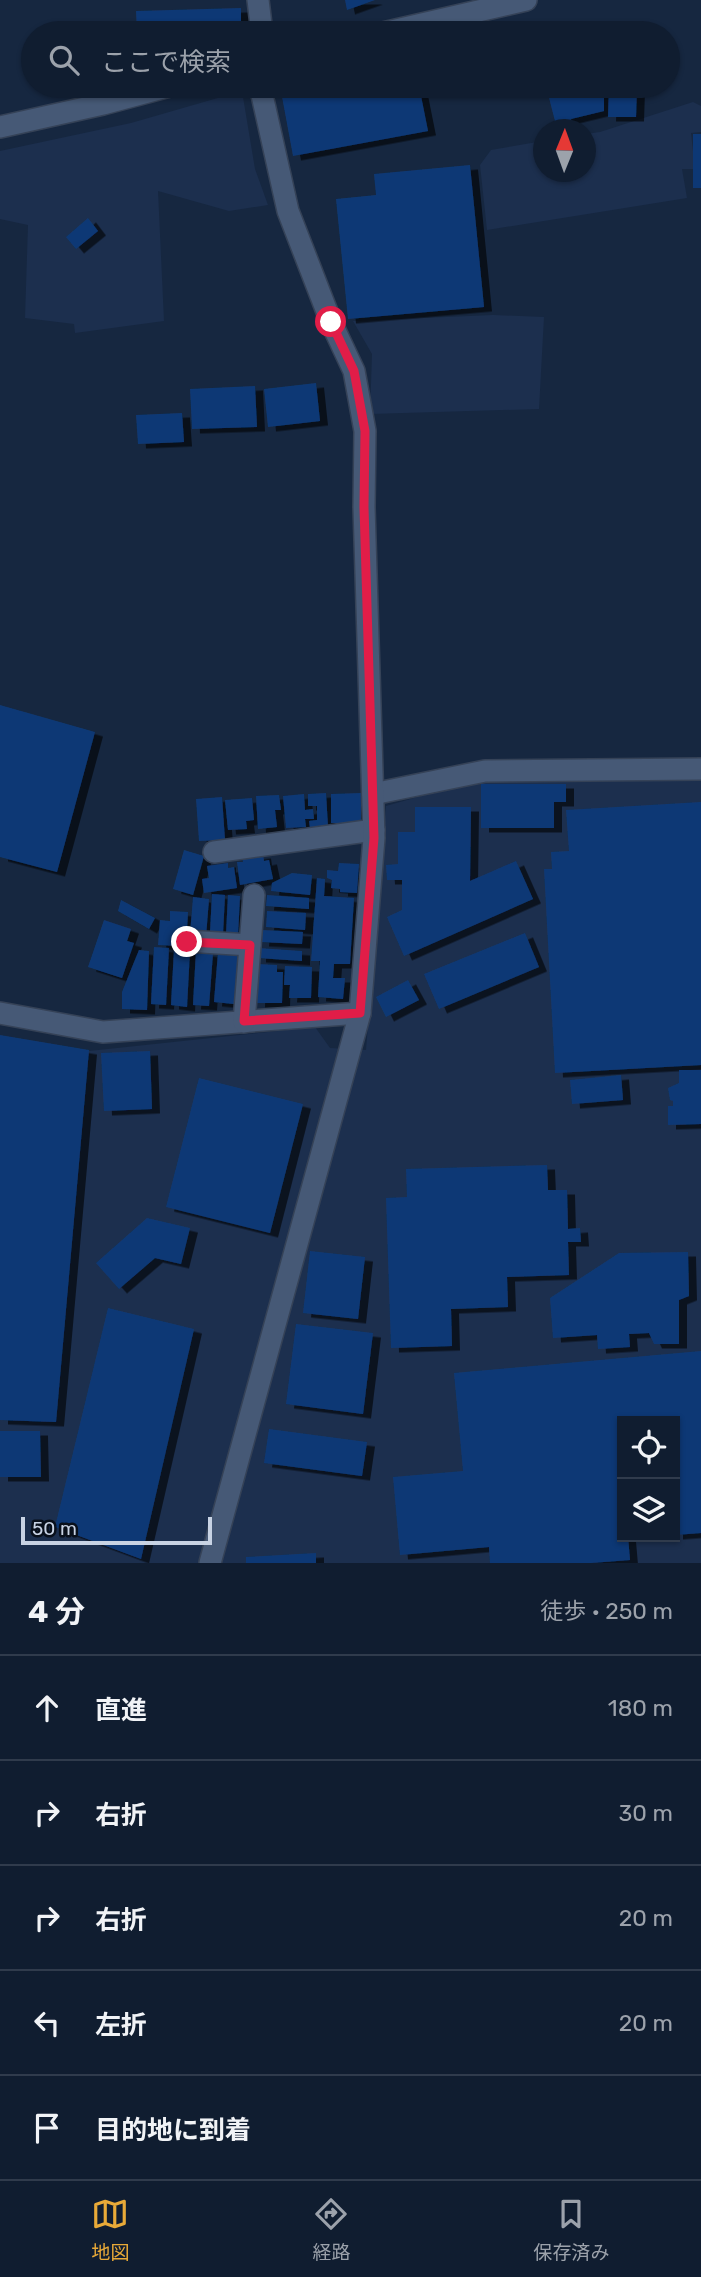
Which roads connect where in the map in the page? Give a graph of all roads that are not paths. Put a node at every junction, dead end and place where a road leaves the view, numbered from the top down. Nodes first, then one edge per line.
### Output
1 (258, 0) edge
2 (526, 0) edge
3 (261, 21) edge
4 (435, 21) edge
5 (125, 98) edge
6 (263, 98) edge
7 (0, 127) edge
8 (701, 769) edge
9 (373, 794) junction
10 (374, 830) junction
11 (214, 852) dead end
12 (254, 895) dead end
13 (187, 942) dead end
14 (250, 945) junction
15 (0, 1013) edge
16 (360, 1013) junction
17 (244, 1021) junction
18 (210, 1563) edge

1 - 3 street
2 - 4 street
5 - 7 street
6 - 9 street
8 - 9 street
9 - 10 street
10 - 11 street
10 - 16 street
12 - 14 street
13 - 14 street
14 - 17 street
15 - 17 street
16 - 17 street
16 - 18 street

